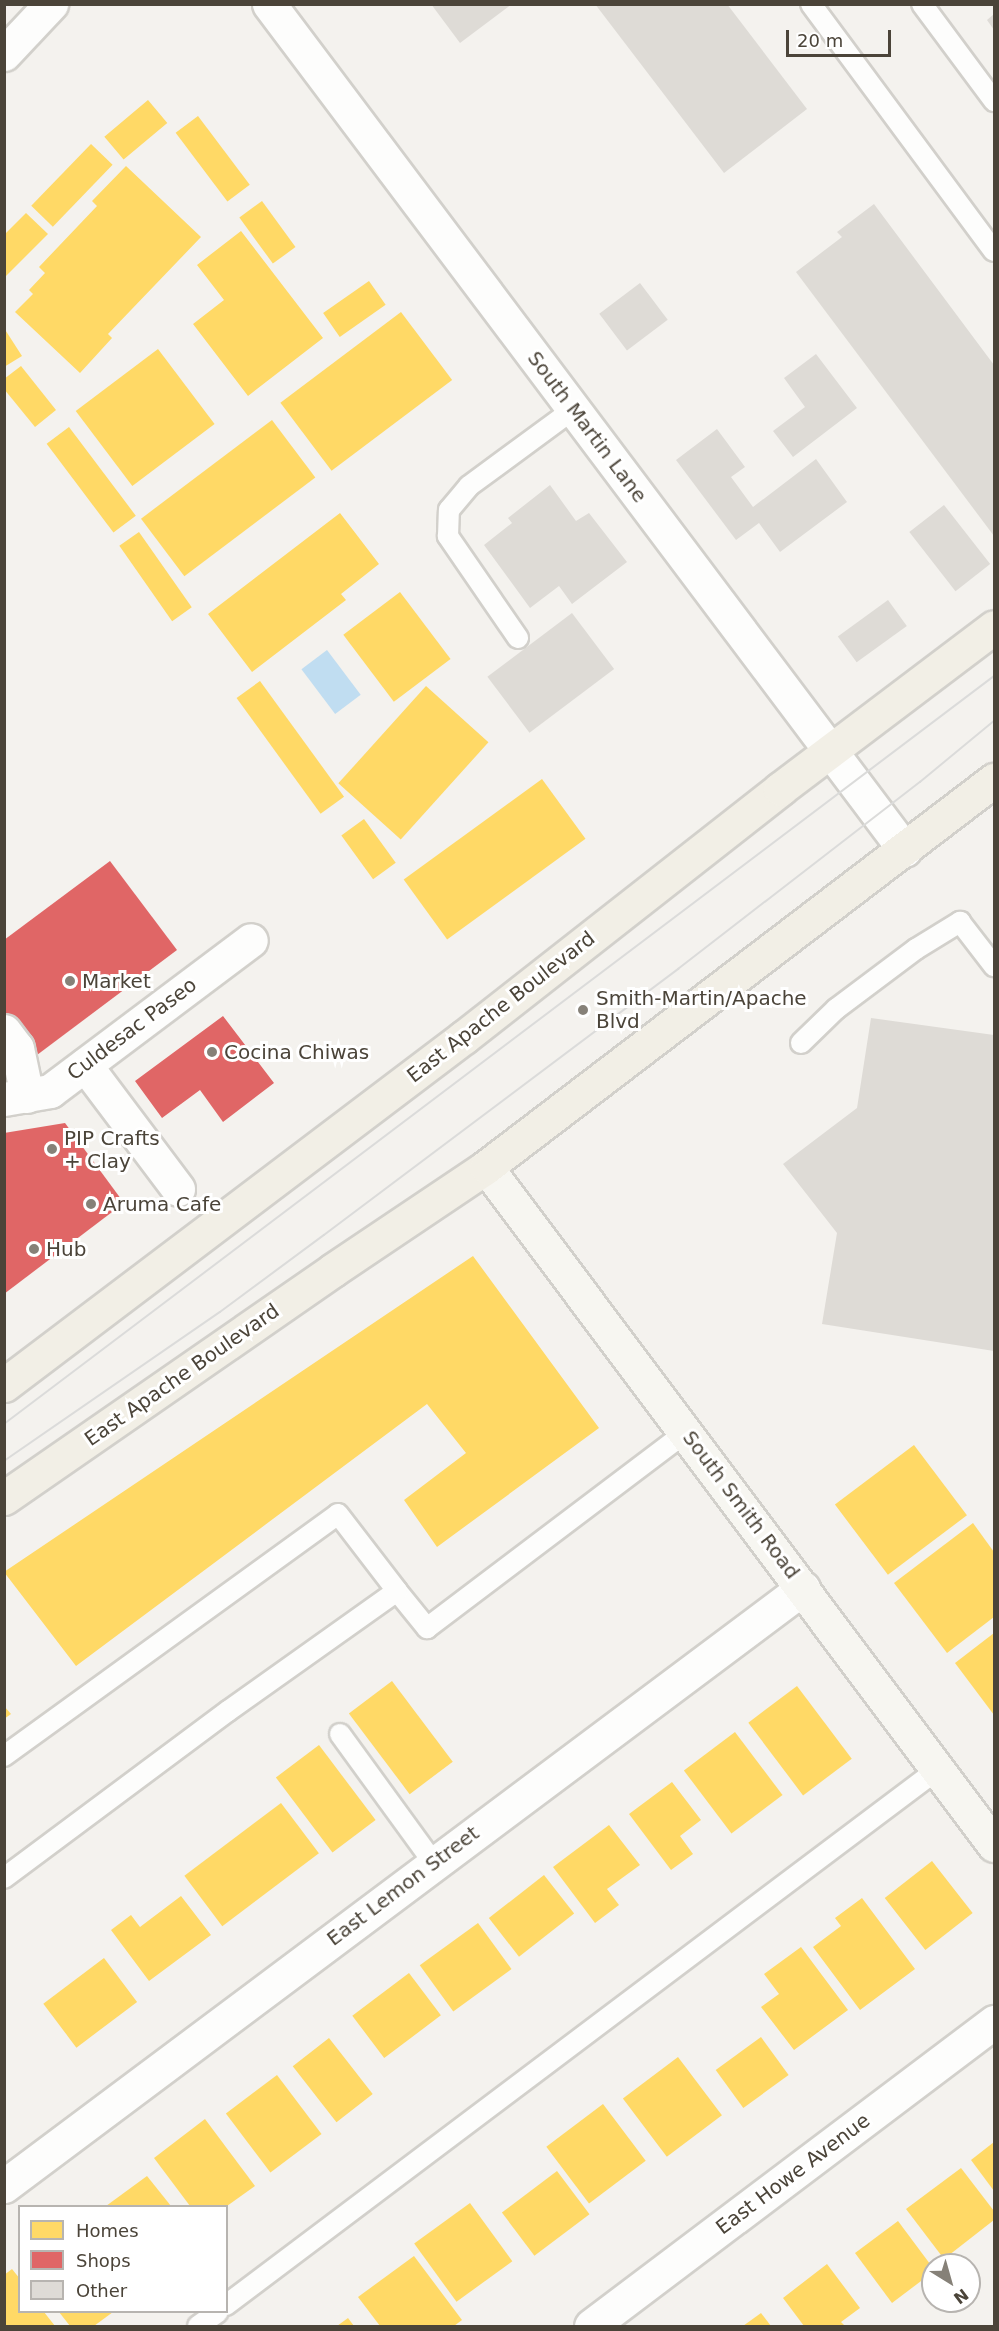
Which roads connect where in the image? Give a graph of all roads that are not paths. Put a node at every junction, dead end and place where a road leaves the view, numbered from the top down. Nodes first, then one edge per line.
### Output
1 (51, 4) edge
2 (269, 4) edge
3 (811, 4) edge
4 (922, 4) edge
5 (4, 54) edge
6 (994, 101) edge
7 (994, 250) edge
8 (574, 409) junction
9 (994, 627) edge
10 (518, 638) dead end
11 (829, 752) junction
12 (994, 780) edge
13 (905, 850) junction
14 (251, 940) dead end
15 (994, 966) edge
16 (4, 1031) edge
17 (801, 1043) dead end
18 (85, 1065) junction
19 (16, 1098) edge
20 (486, 1167) junction
21 (178, 1190) dead end
22 (4, 1385) edge
23 (686, 1432) junction
24 (4, 1498) edge
25 (803, 1588) junction
26 (397, 1591) junction
27 (340, 1734) dead end
28 (4, 1756) edge
29 (938, 1769) junction
30 (994, 1845) edge
31 (433, 1862) junction
32 (4, 1878) edge
33 (994, 2022) edge
34 (4, 2186) edge
35 (228, 2303) edge
36 (217, 2313) edge
37 (198, 2326) edge
38 (591, 2326) edge

1 - 5 street
2 - 8 street, South Martin Lane
3 - 7 lane
4 - 6 lane
8 - 10 lane
8 - 11 street, South Martin Lane
9 - 11 main road, East Apache Boulevard
11 - 13 street, South Martin Lane
11 - 22 main road, East Apache Boulevard
12 - 13 main road, East Apache Boulevard
13 - 20 main road, East Apache Boulevard
14 - 18 street, Culdesac Paseo
15 - 17 lane
16 - 19 street
18 - 19 street, Culdesac Paseo
18 - 21 street
20 - 23 street, South Smith Road
20 - 24 main road, East Apache Boulevard
23 - 25 street, South Smith Road
23 - 26 lane
25 - 29 street, South Smith Road
25 - 31 street, East Lemon Street
26 - 28 lane
26 - 32 lane
27 - 31 lane
29 - 30 street, South Smith Road
29 - 35 lane
31 - 34 street, East Lemon Street
33 - 38 street, East Howe Avenue
36 - 37 lane

